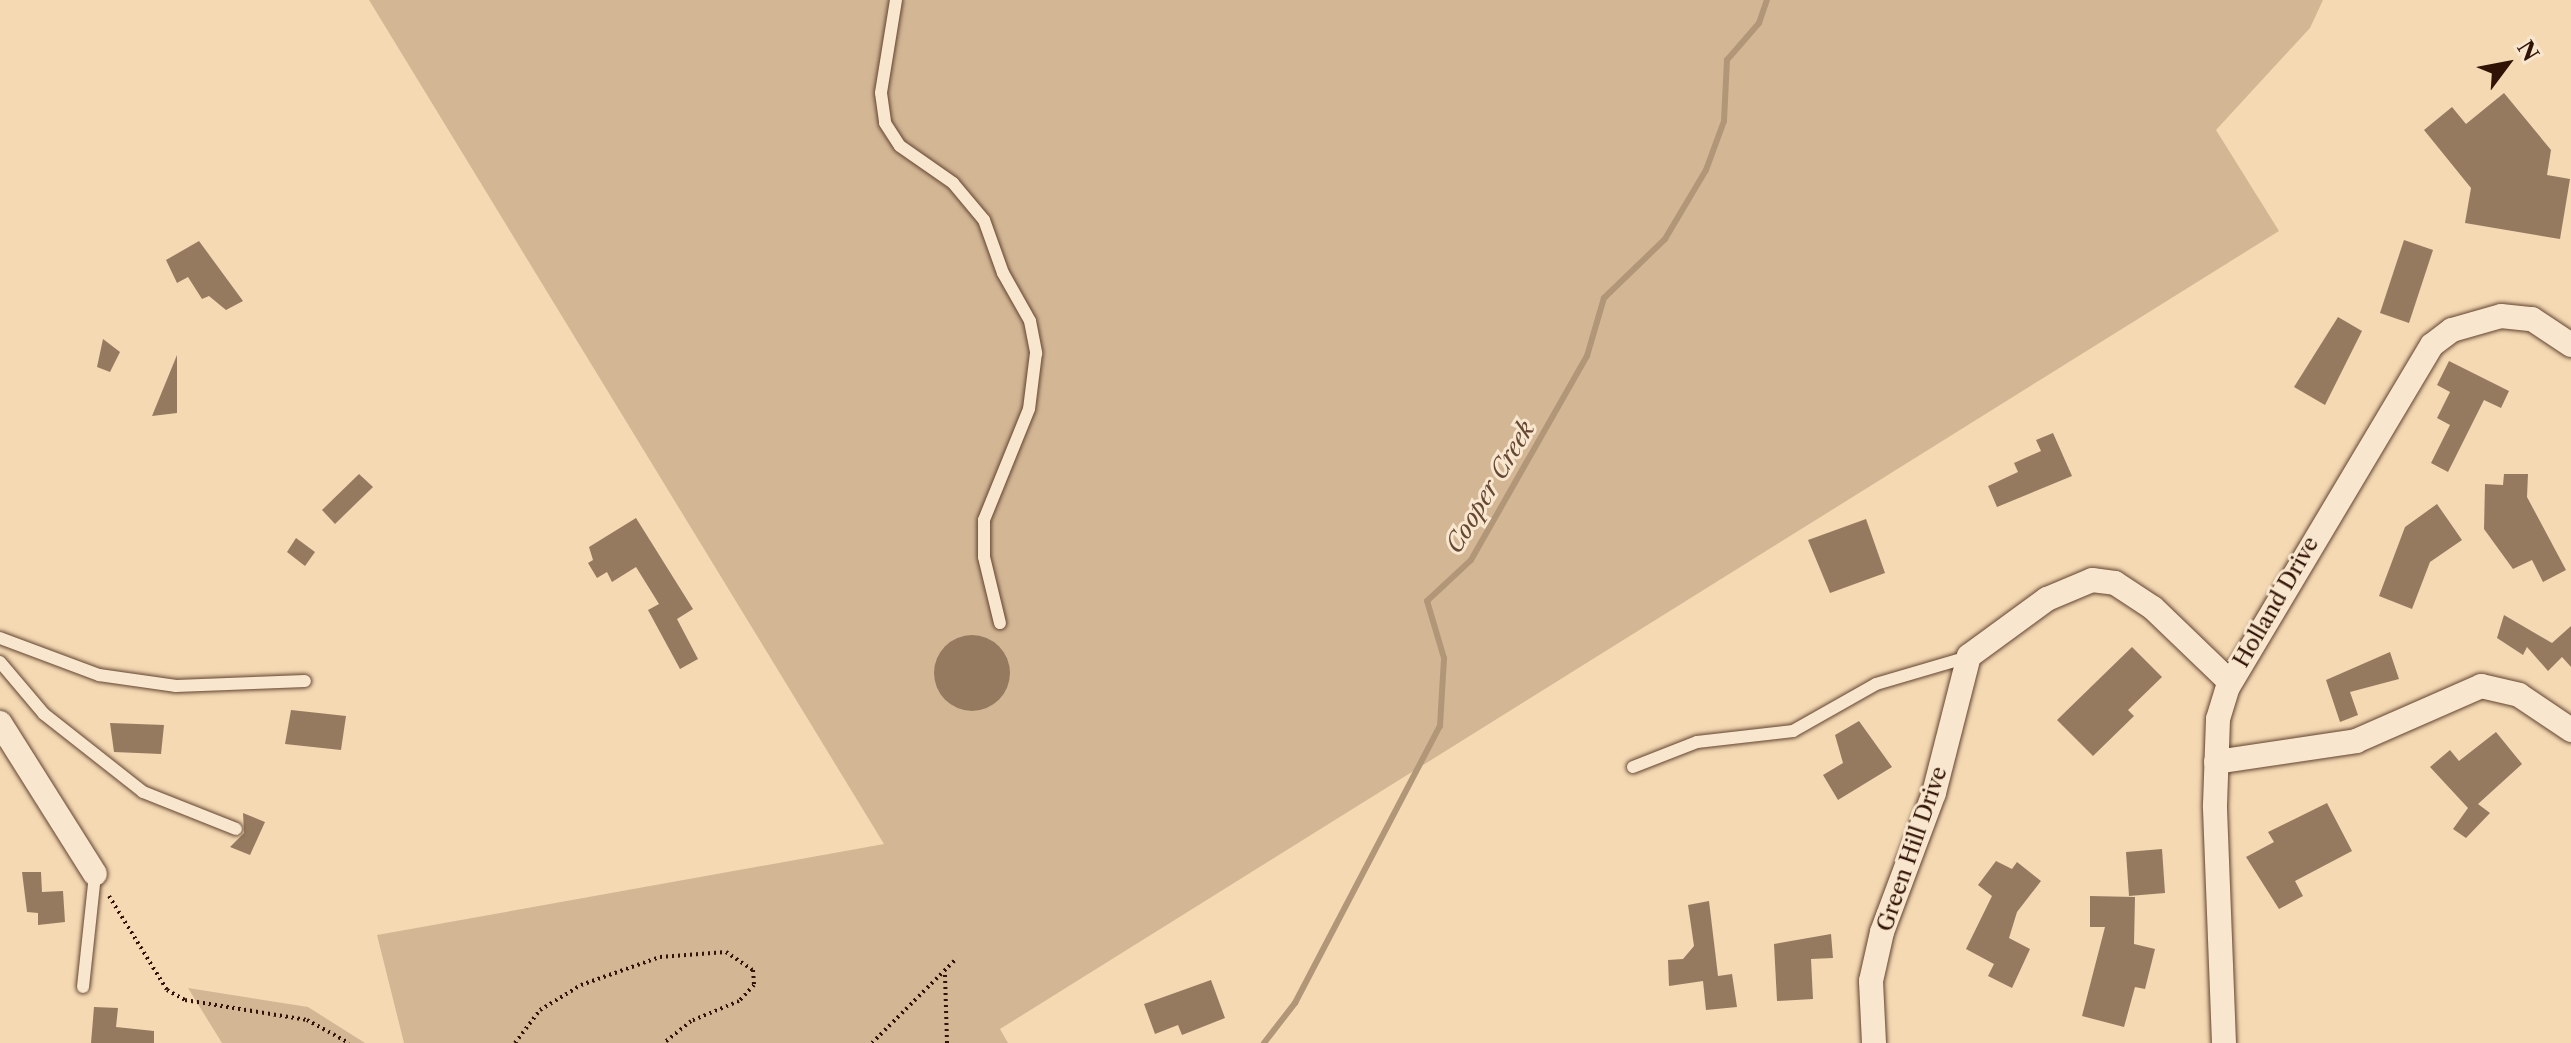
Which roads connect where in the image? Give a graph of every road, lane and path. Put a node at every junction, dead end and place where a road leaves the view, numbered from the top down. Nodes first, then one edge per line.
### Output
1 (896, 0) edge
2 (2571, 345) edge
3 (1000, 623) dead end
4 (0, 638) edge
5 (1969, 656) junction
6 (0, 662) edge
7 (305, 681) dead end
8 (2230, 682) junction
9 (0, 723) edge
10 (2571, 730) edge
11 (2216, 762) junction
12 (1633, 767) dead end
13 (236, 829) dead end
14 (95, 874) junction
15 (956, 959) dead end
16 (944, 973) junction
17 (83, 987) dead end
18 (349, 1043) edge
19 (515, 1043) edge
20 (664, 1043) edge
21 (872, 1043) edge
22 (947, 1043) edge
23 (1874, 1043) edge
24 (2224, 1043) edge

1 - 3 lane
2 - 8 street, Holland Drive
4 - 7 lane
5 - 8 street
5 - 12 lane
5 - 23 street, Green Hill Drive
6 - 13 lane
8 - 11 street, Holland Drive
9 - 14 street
10 - 11 street
11 - 24 street, Holland Drive
14 - 17 lane
14 - 18 path
15 - 16 path
16 - 21 path
16 - 22 path
19 - 20 path

